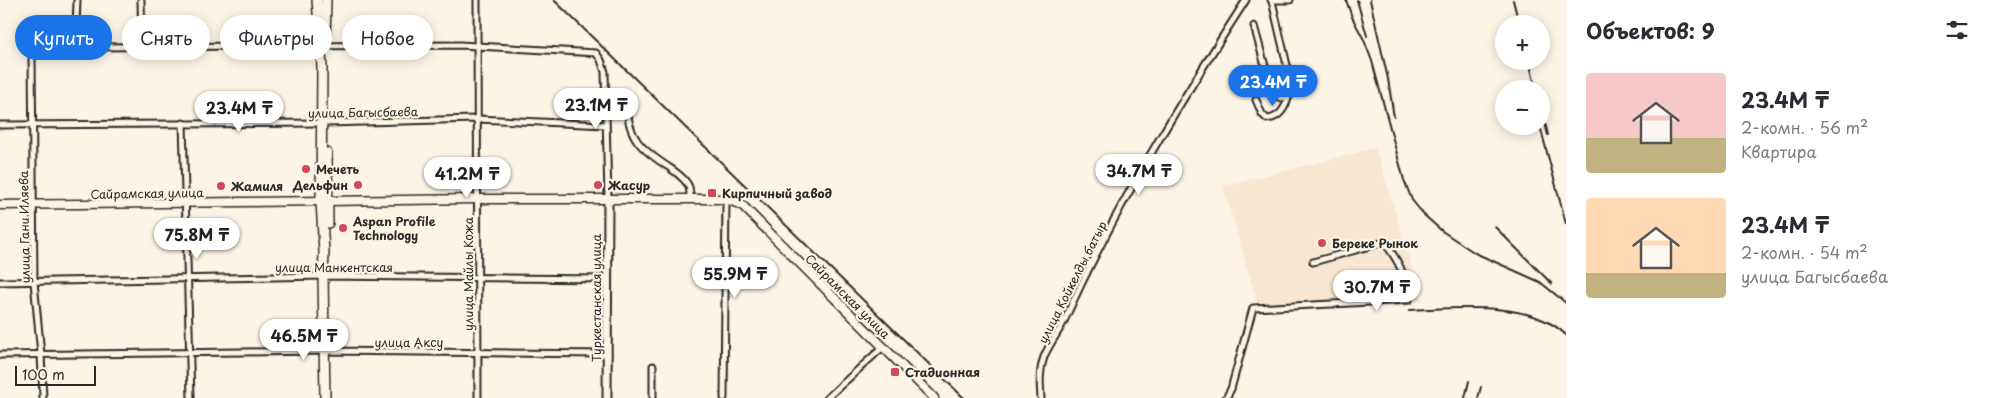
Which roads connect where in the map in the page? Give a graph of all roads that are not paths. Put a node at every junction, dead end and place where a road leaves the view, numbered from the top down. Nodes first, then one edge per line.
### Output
1 (77, 0) edge
2 (141, 0) edge
3 (317, 0) edge
4 (326, 0) edge
5 (477, 0) edge
6 (1246, 0) edge
7 (1290, 0) edge
8 (1271, 1) edge
9 (141, 15) edge
10 (319, 15) edge
11 (325, 15) edge
12 (1254, 26) dead end
13 (332, 43) edge
14 (477, 46) junction
15 (122, 47) edge
16 (32, 60) edge
17 (322, 60) edge
18 (1289, 96) junction
19 (606, 98) junction
20 (1256, 100) dead end
21 (477, 119) junction
22 (183, 123) junction
23 (324, 123) junction
24 (0, 125) edge
25 (32, 125) junction
26 (606, 126) junction
27 (608, 198) junction
28 (690, 199) junction
29 (726, 199) junction
30 (477, 200) junction
31 (325, 201) junction
32 (185, 203) junction
33 (32, 205) junction
34 (0, 206) edge
35 (1313, 262) dead end
36 (326, 276) junction
37 (478, 277) junction
38 (187, 278) junction
39 (608, 279) junction
40 (0, 282) edge
41 (34, 282) junction
42 (883, 347) junction
43 (327, 351) junction
44 (478, 352) junction
45 (189, 353) junction
46 (41, 354) junction
47 (608, 354) junction
48 (0, 355) edge
49 (653, 366) dead end
50 (932, 397) edge
51 (43, 398) edge
52 (191, 398) edge
53 (325, 398) edge
54 (330, 398) edge
55 (478, 398) edge
56 (607, 398) edge
57 (653, 398) edge
58 (724, 398) edge
59 (827, 398) edge
60 (1041, 398) edge
61 (1226, 398) edge

1 - 15 street
2 - 9 street
3 - 10 main road
4 - 11 main road
5 - 14 street, улица Майлы Кожа
6 - 60 street, улица Койкелды батыр
7 - 8 street
8 - 18 street
12 - 18 street
13 - 14 street
14 - 19 street
14 - 21 street, улица Майлы Кожа
16 - 25 street, улица Гани Иляева
17 - 23 main road
18 - 20 street
19 - 26 street
19 - 28 street
21 - 23 street, улица Багысбаева
21 - 26 street, улица Багысбаева
21 - 30 street, улица Майлы Кожа
22 - 23 street, улица Багысбаева
22 - 25 street, улица Багысбаева
22 - 32 street
23 - 31 main road
24 - 25 street, улица Багысбаева
25 - 33 street, улица Гани Иляева
26 - 27 street
27 - 28 main road, Сайрамская улица
27 - 30 main road, Сайрамская улица
27 - 39 street, Туркестанская улица
28 - 29 main road, Сайрамская улица
29 - 42 main road, Сайрамская улица
29 - 58 street
30 - 31 main road, Сайрамская улица
30 - 37 street, улица Майлы Кожа
31 - 32 main road, Сайрамская улица
31 - 36 main road
32 - 33 main road, Сайрамская улица
32 - 38 street
33 - 34 main road, Сайрамская улица
33 - 41 street, улица Гани Иляева
35 - 61 street
36 - 37 street, улица Манкентская
36 - 38 street, улица Манкентская
36 - 43 main road
37 - 39 street, улица Манкентская
37 - 44 street, улица Майлы Кожа
38 - 41 street, улица Манкентская
38 - 45 street
39 - 47 street, Туркестанская улица
40 - 41 street, улица Манкентская
41 - 46 street, улица Гани Иляева
42 - 50 main road, Сайрамская улица
42 - 59 street
43 - 44 street, улица Аксу
43 - 45 street, улица Аксу
43 - 53 main road
43 - 54 main road
44 - 47 street, улица Аксу
44 - 55 street, улица Майлы Кожа
45 - 46 street, улица Аксу
45 - 52 street
46 - 48 street, улица Аксу
46 - 51 street, улица Гани Иляева
47 - 56 street, Туркестанская улица
49 - 57 street

